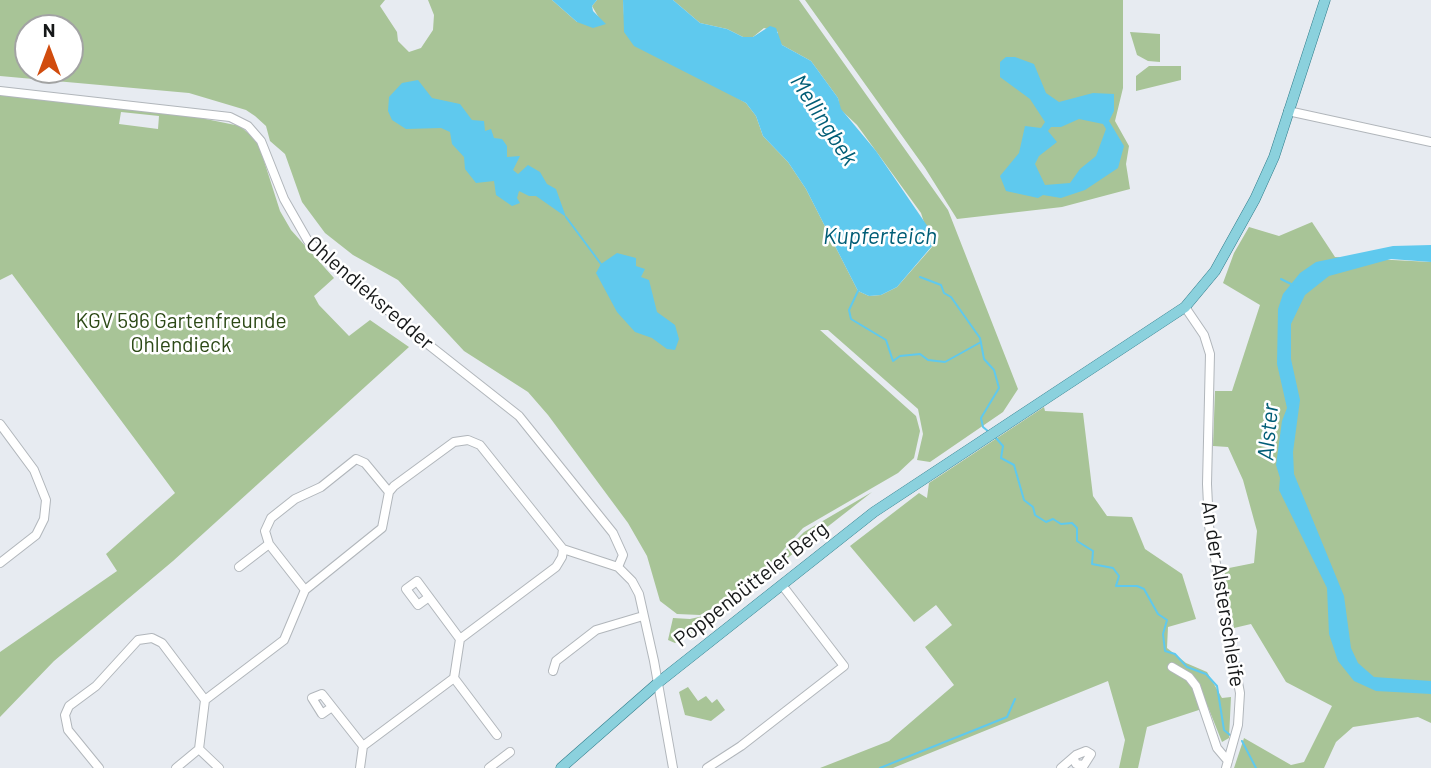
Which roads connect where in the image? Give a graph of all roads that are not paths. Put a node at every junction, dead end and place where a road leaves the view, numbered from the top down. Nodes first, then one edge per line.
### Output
1 (1325, 0) edge
2 (0, 91) edge
3 (1288, 111) junction
4 (1431, 142) edge
5 (1185, 307) junction
6 (0, 424) edge
7 (389, 492) junction
8 (269, 544) junction
9 (563, 549) junction
10 (0, 563) edge
11 (239, 566) dead end
12 (618, 567) junction
13 (782, 585) junction
14 (305, 590) junction
15 (429, 597) dead end
16 (643, 616) junction
17 (460, 639) junction
18 (1171, 667) dead end
19 (553, 671) dead end
20 (454, 678) junction
21 (659, 682) junction
22 (205, 699) junction
23 (332, 706) dead end
24 (498, 735) dead end
25 (363, 746) junction
26 (199, 749) junction
27 (510, 752) dead end
28 (1074, 759) dead end
29 (1227, 765) edge
30 (99, 768) edge
31 (176, 768) edge
32 (219, 768) edge
33 (360, 768) edge
34 (489, 768) edge
35 (561, 768) edge
36 (673, 768) edge
37 (707, 768) edge
38 (1061, 768) edge

1 - 3 main road, Poppenbütteler Berg
2 - 12 street, Ohlendieksredder
3 - 4 street
3 - 5 main road, Poppenbütteler Berg
5 - 13 main road, Poppenbütteler Berg
5 - 29 street, An der Alsterschleife
6 - 10 street
7 - 8 street
7 - 9 street
7 - 14 street
8 - 11 street
8 - 14 street
9 - 12 street
9 - 17 street
12 - 16 street
13 - 21 main road, Poppenbütteler Berg
13 - 37 street
14 - 22 street
15 - 17 street
16 - 19 street
16 - 21 street
17 - 20 street
18 - 29 street
20 - 24 street
20 - 25 street
21 - 35 main road, Poppenbütteler Berg
21 - 36 street
22 - 26 street
22 - 30 street
23 - 25 street
25 - 33 street
26 - 31 street
26 - 32 street
27 - 34 street
28 - 38 street

